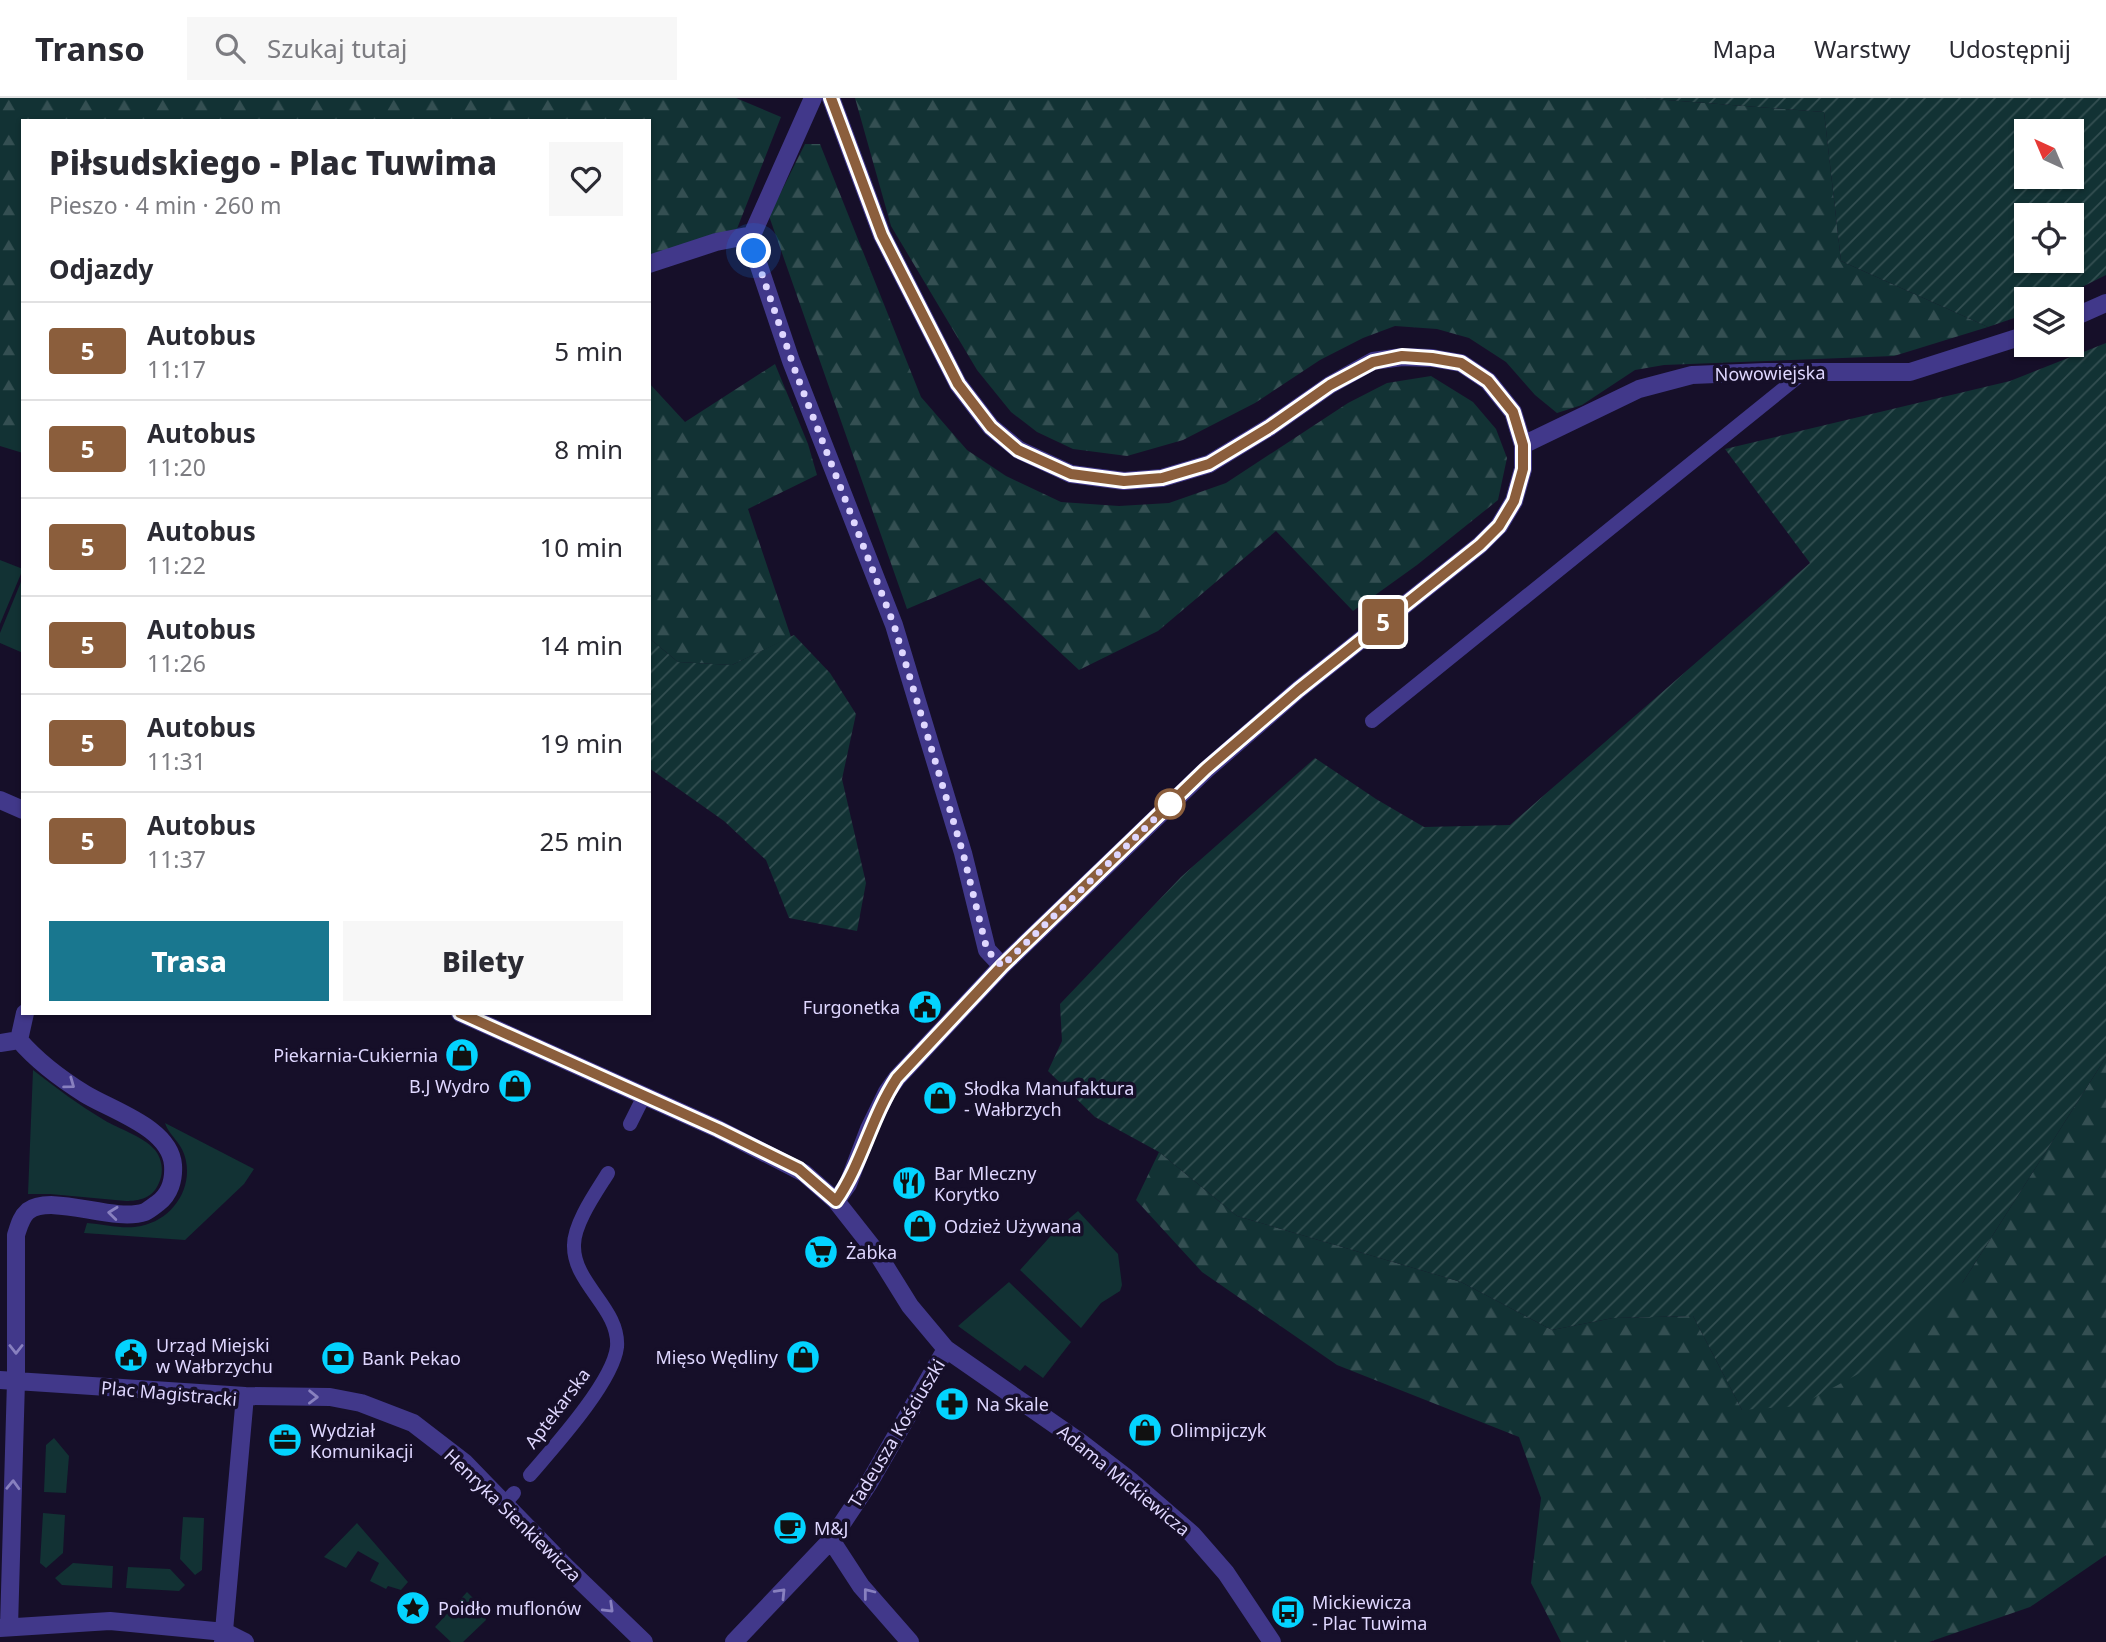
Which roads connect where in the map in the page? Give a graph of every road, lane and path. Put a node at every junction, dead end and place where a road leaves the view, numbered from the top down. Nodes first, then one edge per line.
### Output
1 (813, 98) edge
2 (831, 98) edge
3 (752, 235) junction
4 (651, 263) edge
5 (2106, 303) edge
6 (2084, 313) edge
7 (2014, 339) edge
8 (1804, 372) junction
9 (1523, 445) junction
10 (1372, 721) dead end
11 (0, 800) edge
12 (21, 809) edge
13 (1002, 966) junction
14 (25, 1015) edge
15 (464, 1015) edge
16 (19, 1040) junction
17 (0, 1044) edge
18 (644, 1096) junction
19 (630, 1124) dead end
20 (608, 1172) dead end
21 (836, 1201) junction
22 (946, 1349) junction
23 (8, 1381) edge
24 (245, 1396) junction
25 (530, 1475) dead end
26 (831, 1540) junction
27 (5, 1627) edge
28 (224, 1637) edge
29 (245, 1642) edge
30 (644, 1642) edge
31 (734, 1642) edge
32 (910, 1642) edge
33 (1272, 1642) edge

1 - 3 street
2 - 9 street
3 - 4 street
3 - 13 street
5 - 6 street
7 - 8 street, Nowowiejska
8 - 9 street, Nowowiejska
8 - 10 lane
9 - 13 street
11 - 12 street
13 - 21 street
14 - 16 street
15 - 18 street, Adama Mickiewicza
16 - 17 street
16 -> 23 street
18 - 19 lane
18 - 21 street, Adama Mickiewicza
20 - 25 lane, Aptekarska
21 - 22 street, Adama Mickiewicza
22 - 26 street, Tadeusza Kościuszki
22 - 33 street, Adama Mickiewicza
23 - 24 street, Plac Magistracki
27 -> 23 street
24 - 28 street, Plac Magistracki
24 -> 30 street, Henryka Sienkiewicza
31 -> 26 street, Tadeusza Kościuszki
32 -> 26 street
27 - 28 street
28 - 29 street

